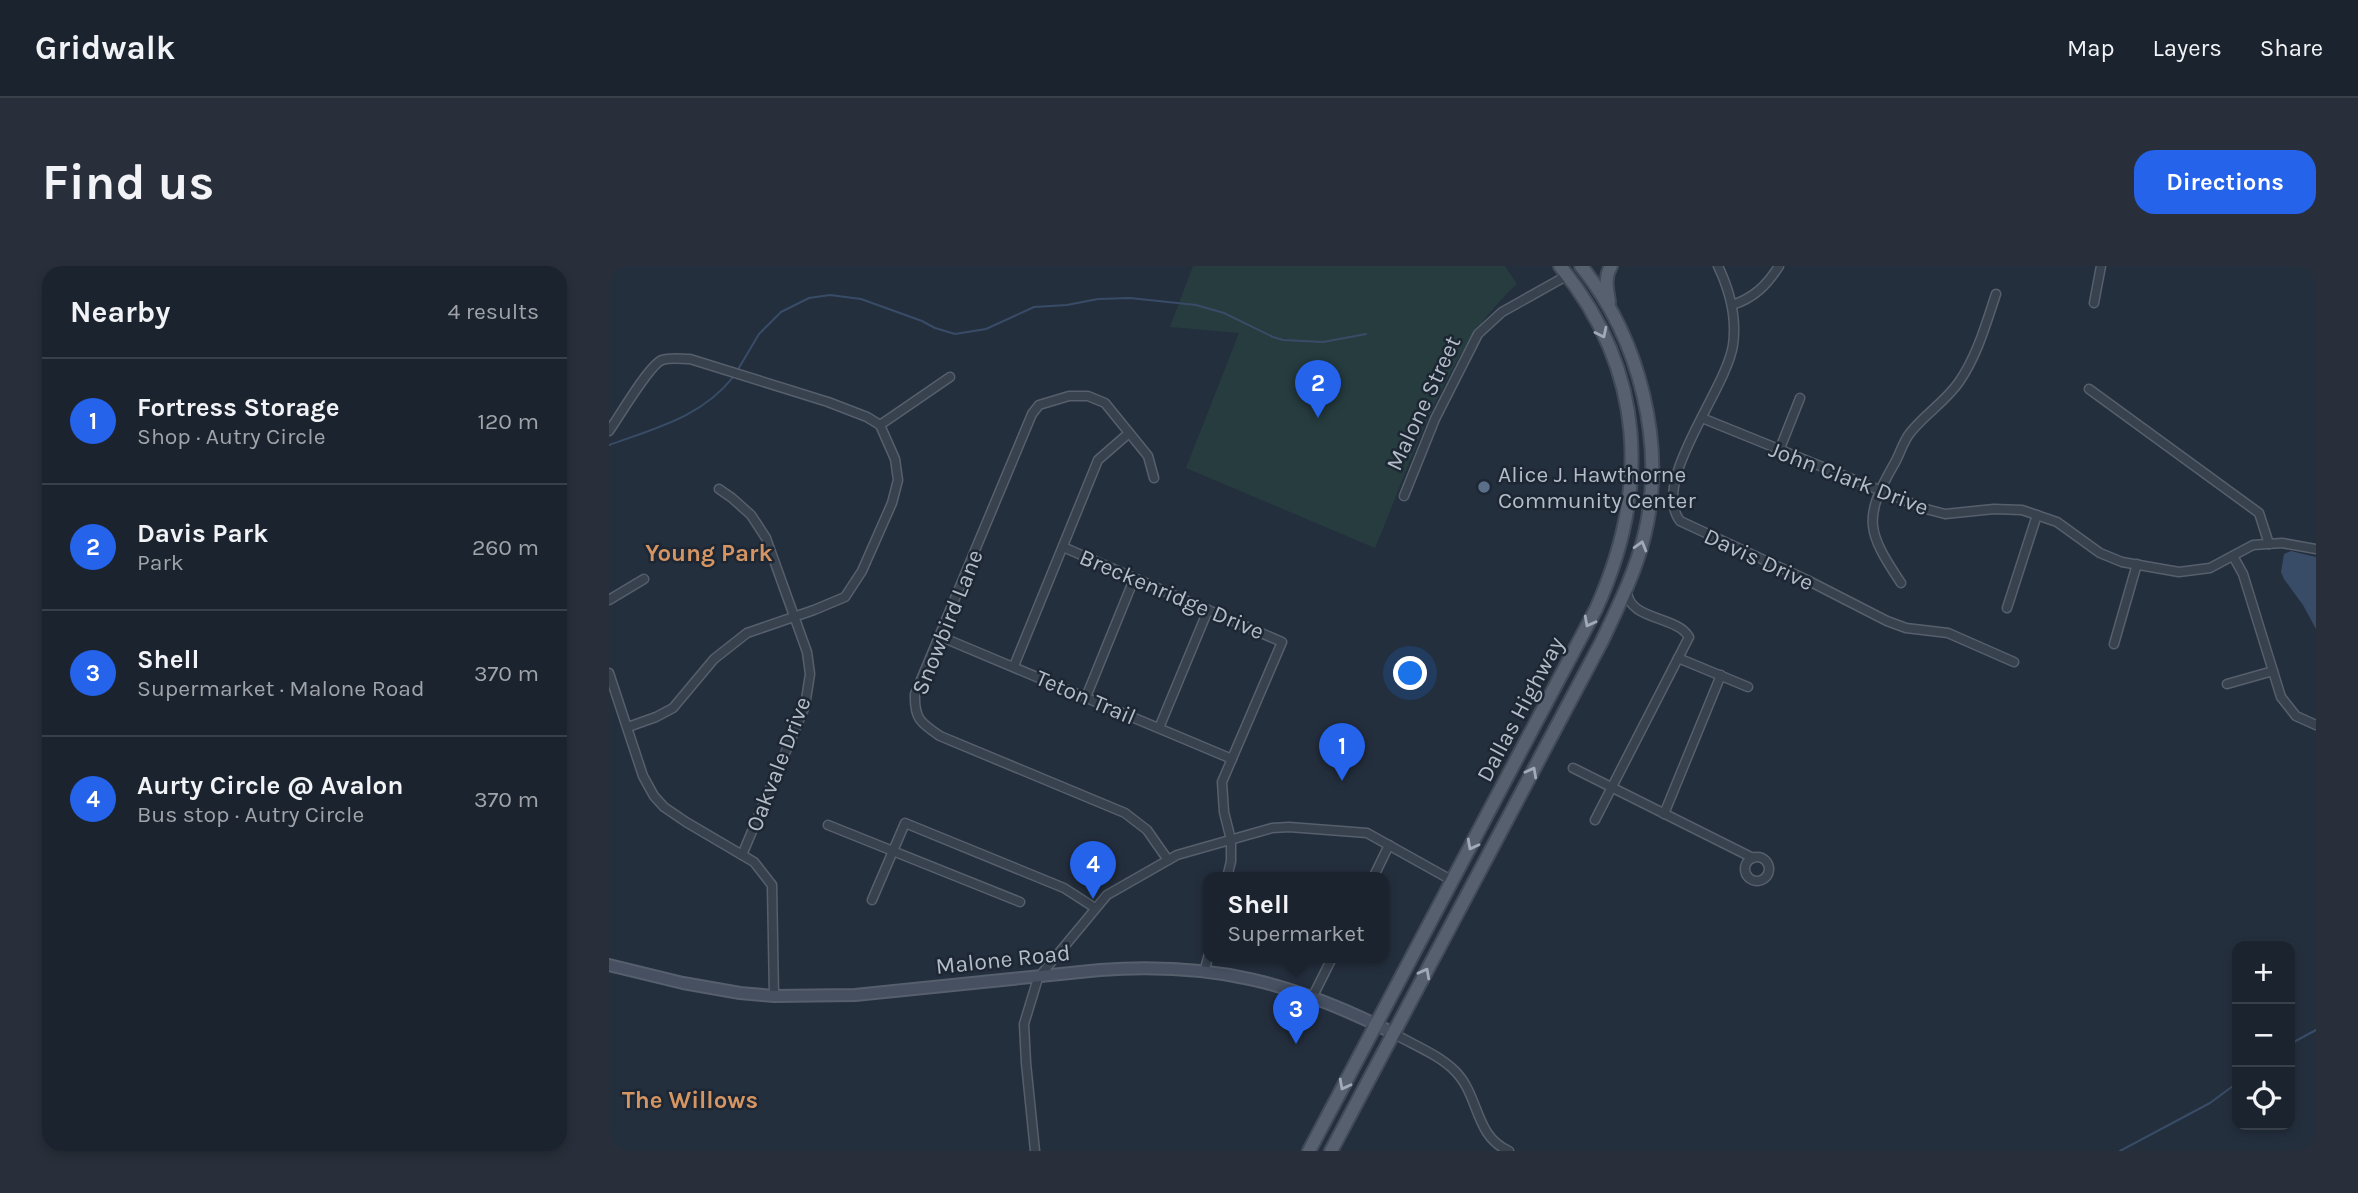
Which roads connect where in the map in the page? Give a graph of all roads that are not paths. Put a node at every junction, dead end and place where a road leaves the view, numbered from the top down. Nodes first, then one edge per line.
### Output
1 (1611, 266) edge
2 (1718, 266) edge
3 (1779, 266) edge
4 (2101, 266) edge
5 (1585, 267) edge
6 (1564, 270) edge
7 (1996, 294) dead end
8 (2094, 303) dead end
9 (1732, 305) junction
10 (1611, 313) junction
11 (950, 377) dead end
12 (2089, 390) dead end
13 (1800, 398) dead end
14 (1702, 418) junction
15 (880, 425) junction
16 (609, 431) edge
17 (1129, 433) junction
18 (1779, 451) junction
19 (1154, 478) dead end
20 (719, 489) dead end
21 (1879, 491) junction
22 (1404, 496) dead end
23 (2037, 515) junction
24 (2269, 544) junction
25 (1063, 547) junction
26 (2316, 549) edge
27 (2233, 556) junction
28 (2137, 564) junction
29 (644, 579) dead end
30 (1134, 579) junction
31 (1901, 583) dead end
32 (1627, 588) junction
33 (609, 600) edge
34 (1634, 608) junction
35 (2007, 608) dead end
36 (1208, 610) junction
37 (795, 616) junction
38 (1614, 616) junction
39 (939, 636) junction
40 (2115, 644) dead end
41 (1678, 658) junction
42 (2014, 662) dead end
43 (1014, 666) junction
44 (2273, 671) junction
45 (609, 673) edge
46 (1720, 676) junction
47 (2227, 684) dead end
48 (1748, 687) dead end
49 (1086, 697) junction
50 (2316, 725) edge
51 (628, 727) junction
52 (1159, 728) junction
53 (1232, 759) junction
54 (1573, 768) dead end
55 (1611, 787) junction
56 (1664, 814) junction
57 (1595, 820) dead end
58 (828, 825) dead end
59 (1231, 840) junction
60 (1389, 845) junction
61 (893, 851) junction
62 (742, 855) junction
63 (1753, 858) dead end
64 (1168, 860) junction
65 (1228, 872) edge
66 (1376, 872) edge
67 (1453, 881) junction
68 (871, 900) dead end
69 (1020, 902) dead end
70 (1095, 908) junction
71 (1206, 963) edge
72 (1330, 963) edge
73 (609, 965) edge
74 (1204, 972) junction
75 (1038, 978) junction
76 (774, 996) junction
77 (1313, 996) junction
78 (1376, 1024) junction
79 (1393, 1033) junction
80 (1035, 1151) edge
81 (1309, 1151) edge
82 (1331, 1151) edge
83 (1509, 1151) edge

1 - 10 main road
2 - 9 street, Davis Drive
3 - 9 street
4 - 8 street
5 - 6 main road, Malone Street
5 - 10 main road, Dallas Highway
6 - 22 street, Malone Street
6 -> 67 main road, Dallas Highway
7 - 21 street
9 - 14 street, Davis Drive
32 -> 10 main road, Dallas Highway
11 - 15 street
12 - 24 street
13 - 18 street
14 - 18 street, John Clark Drive
14 - 42 street, Davis Drive
15 - 16 street
15 - 37 street
17 - 19 street, Snowbird Lane
17 - 25 street
17 - 39 street, Snowbird Lane
18 - 21 street, John Clark Drive
20 - 37 street, Oakvale Drive
21 - 23 street, John Clark Drive
21 - 31 street
23 - 28 street, John Clark Drive
23 - 35 street
24 - 26 street, John Clark Drive
24 - 27 street, John Clark Drive
25 - 30 street, Breckenridge Drive
25 - 43 street
27 - 28 street, John Clark Drive
27 - 44 street
28 - 40 street
29 - 33 street
30 - 36 street, Breckenridge Drive
30 - 49 street
32 - 34 street
32 - 38 main road, Dallas Highway
34 - 38 street
34 - 41 street
36 - 52 street
36 - 53 street, Breckenridge Drive
37 - 51 street
37 - 62 street, Oakvale Drive
79 -> 38 main road, Dallas Highway
39 - 43 street, Teton Trail
39 - 64 street, Snowbird Lane
41 - 46 street
41 - 55 street
43 - 49 street, Teton Trail
44 - 47 street
44 - 50 street
45 - 51 street
46 - 48 street
46 - 56 street
49 - 52 street, Teton Trail
51 - 62 street
52 - 53 street, Teton Trail
53 - 59 street, Breckenridge Drive
54 - 55 street
55 - 56 street
55 - 57 street
56 - 63 street
58 - 61 street
59 - 60 street
59 - 64 street
59 - 65 street, Breckenridge Drive
60 - 66 street
60 - 67 street
61 - 68 street
61 - 69 street
61 - 70 street
62 - 76 street
64 - 70 street
67 - 78 main road, Dallas Highway
70 - 75 street
71 - 74 street
72 - 77 street
73 - 76 street, Malone Road
74 - 75 street, Malone Road
74 - 77 street, Malone Road
75 - 76 street, Malone Road
75 - 80 street
77 - 78 street, Malone Road
78 - 79 street, Malone Road
78 -> 81 main road, Dallas Highway
79 - 82 main road, Dallas Highway
79 - 83 street

